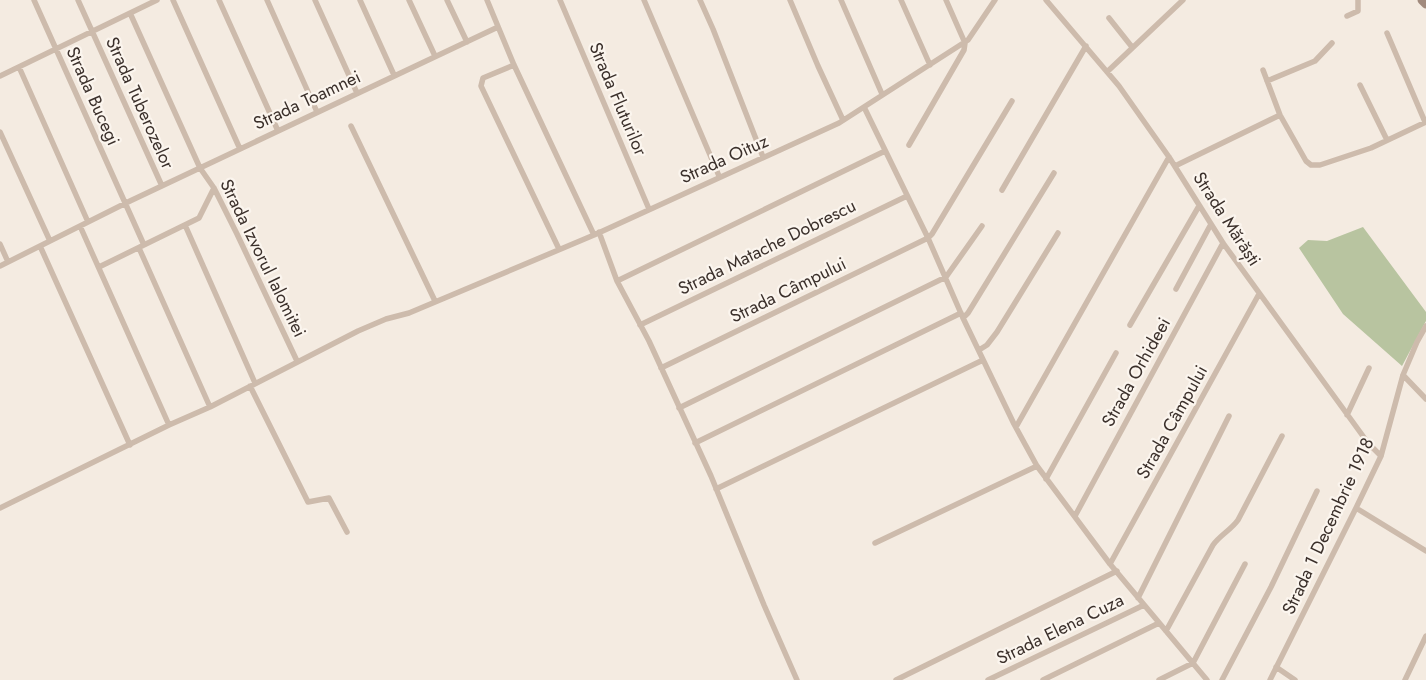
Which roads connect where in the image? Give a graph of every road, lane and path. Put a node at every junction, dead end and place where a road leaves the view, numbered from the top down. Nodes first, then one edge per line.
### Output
1 (34, 0) edge
2 (78, 0) edge
3 (156, 0) edge
4 (173, 0) edge
5 (219, 0) edge
6 (267, 0) edge
7 (315, 0) edge
8 (360, 0) edge
9 (409, 0) edge
10 (446, 0) edge
11 (486, 0) edge
12 (560, 0) edge
13 (644, 0) edge
14 (700, 0) edge
15 (790, 0) edge
16 (841, 0) edge
17 (902, 0) edge
18 (946, 0) edge
19 (995, 0) edge
20 (1046, 0) edge
21 (1183, 0) edge
22 (1358, 0) edge
23 (1422, 0) edge
24 (1426, 4) edge
25 (130, 13) junction
26 (1348, 16) dead end
27 (1108, 18) dead end
28 (498, 27) junction
29 (92, 31) junction
30 (1387, 33) dead end
31 (466, 42) junction
32 (965, 43) junction
33 (1332, 43) dead end
34 (1086, 46) junction
35 (1132, 47) junction
36 (56, 49) junction
37 (435, 56) junction
38 (930, 64) junction
39 (514, 65) junction
40 (19, 67) junction
41 (1108, 70) junction
42 (1263, 70) dead end
43 (394, 75) junction
44 (0, 76) edge
45 (1267, 81) junction
46 (1360, 85) dead end
47 (357, 93) junction
48 (882, 94) junction
49 (1012, 102) dead end
50 (864, 107) junction
51 (317, 112) junction
52 (1280, 115) junction
53 (843, 120) junction
54 (1426, 122) edge
55 (351, 126) dead end
56 (278, 131) junction
57 (0, 132) edge
58 (1387, 140) junction
59 (909, 144) dead end
60 (240, 149) junction
61 (885, 151) junction
62 (763, 157) junction
63 (1169, 157) junction
64 (1174, 166) junction
65 (200, 168) junction
66 (1054, 173) dead end
67 (719, 176) junction
68 (162, 186) junction
69 (214, 188) junction
70 (1002, 190) dead end
71 (907, 196) junction
72 (127, 202) junction
73 (1199, 206) junction
74 (650, 209) junction
75 (88, 222) junction
76 (1211, 224) junction
77 (80, 226) junction
78 (185, 226) junction
79 (982, 226) dead end
80 (1058, 233) dead end
81 (597, 234) junction
82 (928, 238) junction
83 (50, 241) junction
84 (1223, 243) junction
85 (0, 244) edge
86 (40, 246) junction
87 (141, 246) junction
88 (559, 249) junction
89 (8, 262) junction
90 (0, 266) edge
91 (98, 267) junction
92 (946, 277) junction
93 (617, 281) junction
94 (1176, 289) dead end
95 (1259, 294) junction
96 (435, 301) junction
97 (962, 316) junction
98 (1130, 324) dead end
99 (640, 325) junction
100 (1426, 326) edge
101 (979, 350) junction
102 (1116, 353) dead end
103 (984, 360) junction
104 (297, 361) junction
105 (661, 368) junction
106 (1369, 368) dead end
107 (1403, 375) junction
108 (253, 384) junction
109 (1426, 399) edge
110 (210, 407) junction
111 (679, 408) junction
112 (1347, 415) junction
113 (1228, 416) dead end
114 (169, 425) junction
115 (1016, 427) junction
116 (1282, 436) dead end
117 (696, 443) junction
118 (130, 445) junction
119 (1380, 456) junction
120 (1038, 466) junction
121 (1046, 478) junction
122 (716, 489) junction
123 (1317, 491) dead end
124 (0, 508) edge
125 (1356, 508) junction
126 (1075, 516) junction
127 (347, 532) dead end
128 (875, 543) dead end
129 (1426, 551) edge
130 (1110, 564) junction
131 (1245, 564) dead end
132 (1117, 572) junction
133 (1138, 598) junction
134 (1144, 605) junction
135 (1160, 623) junction
136 (1166, 631) junction
137 (1426, 636) edge
138 (1193, 663) junction
139 (1276, 667) junction
140 (797, 680) edge
141 (896, 680) edge
142 (988, 680) edge
143 (1043, 680) edge
144 (1159, 680) edge
145 (1207, 680) edge
146 (1222, 680) edge
147 (1270, 680) edge
148 (1295, 680) edge
149 (1405, 680) edge

1 - 36 street, Strada Bucegi
2 - 29 street, Strada Tuberozelor
3 - 25 street
4 - 60 street
5 - 56 street
6 - 51 street
7 - 47 street
8 - 43 street
9 - 37 street
10 - 31 street
11 - 28 street
12 - 74 street, Strada Fluturilor
13 - 67 street
14 - 62 street
15 - 53 street
16 - 48 street
17 - 38 street
18 - 32 street
19 - 32 street, Strada Oituz
20 - 34 street, Strada Mărăști
21 - 35 street
22 - 26 street
23 - 24 main road
25 - 29 street
25 - 65 street, Strada Izvorul Ialomitei
27 - 35 street
28 - 31 street, Strada Toamnei
28 - 39 street
29 - 36 street
29 - 68 street, Strada Tuberozelor
30 - 54 street
31 - 37 street, Strada Toamnei
32 - 38 street, Strada Oituz
32 - 59 street
33 - 45 street
34 - 41 street, Strada Mărăști
34 - 70 street
35 - 41 street
36 - 40 street
36 - 72 street, Strada Bucegi
37 - 43 street, Strada Toamnei
38 - 48 street, Strada Oituz
39 - 81 street
39 - 88 street
40 - 44 street
40 - 75 street
41 - 63 street, Strada Mărăști
42 - 45 street
43 - 47 street, Strada Toamnei
45 - 52 street
46 - 58 street
47 - 51 street, Strada Toamnei
48 - 50 street, Strada Oituz
49 - 82 street
50 - 53 street, Strada Oituz
50 - 61 street
51 - 56 street, Strada Toamnei
52 - 58 street
52 - 64 street
53 - 62 street, Strada Oituz
54 - 58 street
55 - 96 street
56 - 60 street, Strada Toamnei
57 - 83 street
60 - 65 street, Strada Toamnei
61 - 71 street
61 - 93 street
62 - 67 street, Strada Oituz
63 - 64 street, Strada Mărăști
63 - 115 street
64 - 73 street, Strada Mărăști
65 - 68 street, Strada Toamnei
65 - 69 street, Strada Izvorul Ialomitei
66 - 97 street
67 - 74 street, Strada Oituz
68 - 72 street, Strada Toamnei
69 - 78 street
69 - 104 street, Strada Izvorul Ialomitei
71 - 82 street
71 - 99 street, Strada Matache Dobrescu
72 - 75 street, Strada Toamnei
72 - 87 street, Strada Bucegi
73 - 76 street, Strada Mărăști
73 - 98 street
74 - 81 street, Strada Oituz
75 - 77 street, Strada Toamnei
76 - 84 street, Strada Mărăști
76 - 94 street
77 - 83 street, Strada Toamnei
77 - 91 street
78 - 87 street
78 - 108 street
79 - 92 street
80 - 101 street
81 - 88 street, Strada Oituz
81 - 93 street
82 - 92 street
82 - 105 street, Strada Câmpului
83 - 86 street, Strada Toamnei
84 - 95 street, Strada Mărăști
84 - 126 street, Strada Orhideei
85 - 89 street
86 - 89 street, Strada Toamnei
86 - 118 street
87 - 91 street
87 - 110 street, Strada Bucegi
88 - 96 street, Strada Oituz
89 - 90 street, Strada Toamnei
91 - 114 street
92 - 97 street
92 - 111 street
93 - 99 street
95 - 112 street, Strada Mărăști
95 - 130 street, Strada Câmpului
96 - 104 street, Strada Oituz
97 - 101 street
97 - 117 street
99 - 105 street
100 - 107 street, Strada 1 Decembrie 1918
101 - 103 street
102 - 121 street
103 - 115 street
103 - 122 street
104 - 108 street, Strada Oituz
105 - 111 street
106 - 112 street
107 - 109 street
107 - 119 street, Strada 1 Decembrie 1918
108 - 110 street, Strada Oituz
108 - 127 street
110 - 114 street, Strada Oituz
111 - 117 street
112 - 119 street, Strada Mărăști
113 - 133 street
114 - 118 street, Strada Oituz
115 - 120 street
116 - 136 street
117 - 122 street
118 - 124 street, Strada Oituz
119 - 125 street, Strada 1 Decembrie 1918
120 - 121 street
120 - 128 street
121 - 126 street
122 - 140 street
123 - 146 street
125 - 129 street
125 - 139 street, Strada 1 Decembrie 1918
126 - 130 street
130 - 132 street
131 - 138 street
132 - 133 street
132 - 141 street
133 - 134 street
134 - 135 street
134 - 142 street, Strada Elena Cuza
135 - 136 street
135 - 143 street
136 - 138 street
137 - 149 street
138 - 144 street
138 - 145 street
139 - 147 street, Strada 1 Decembrie 1918
139 - 148 street

